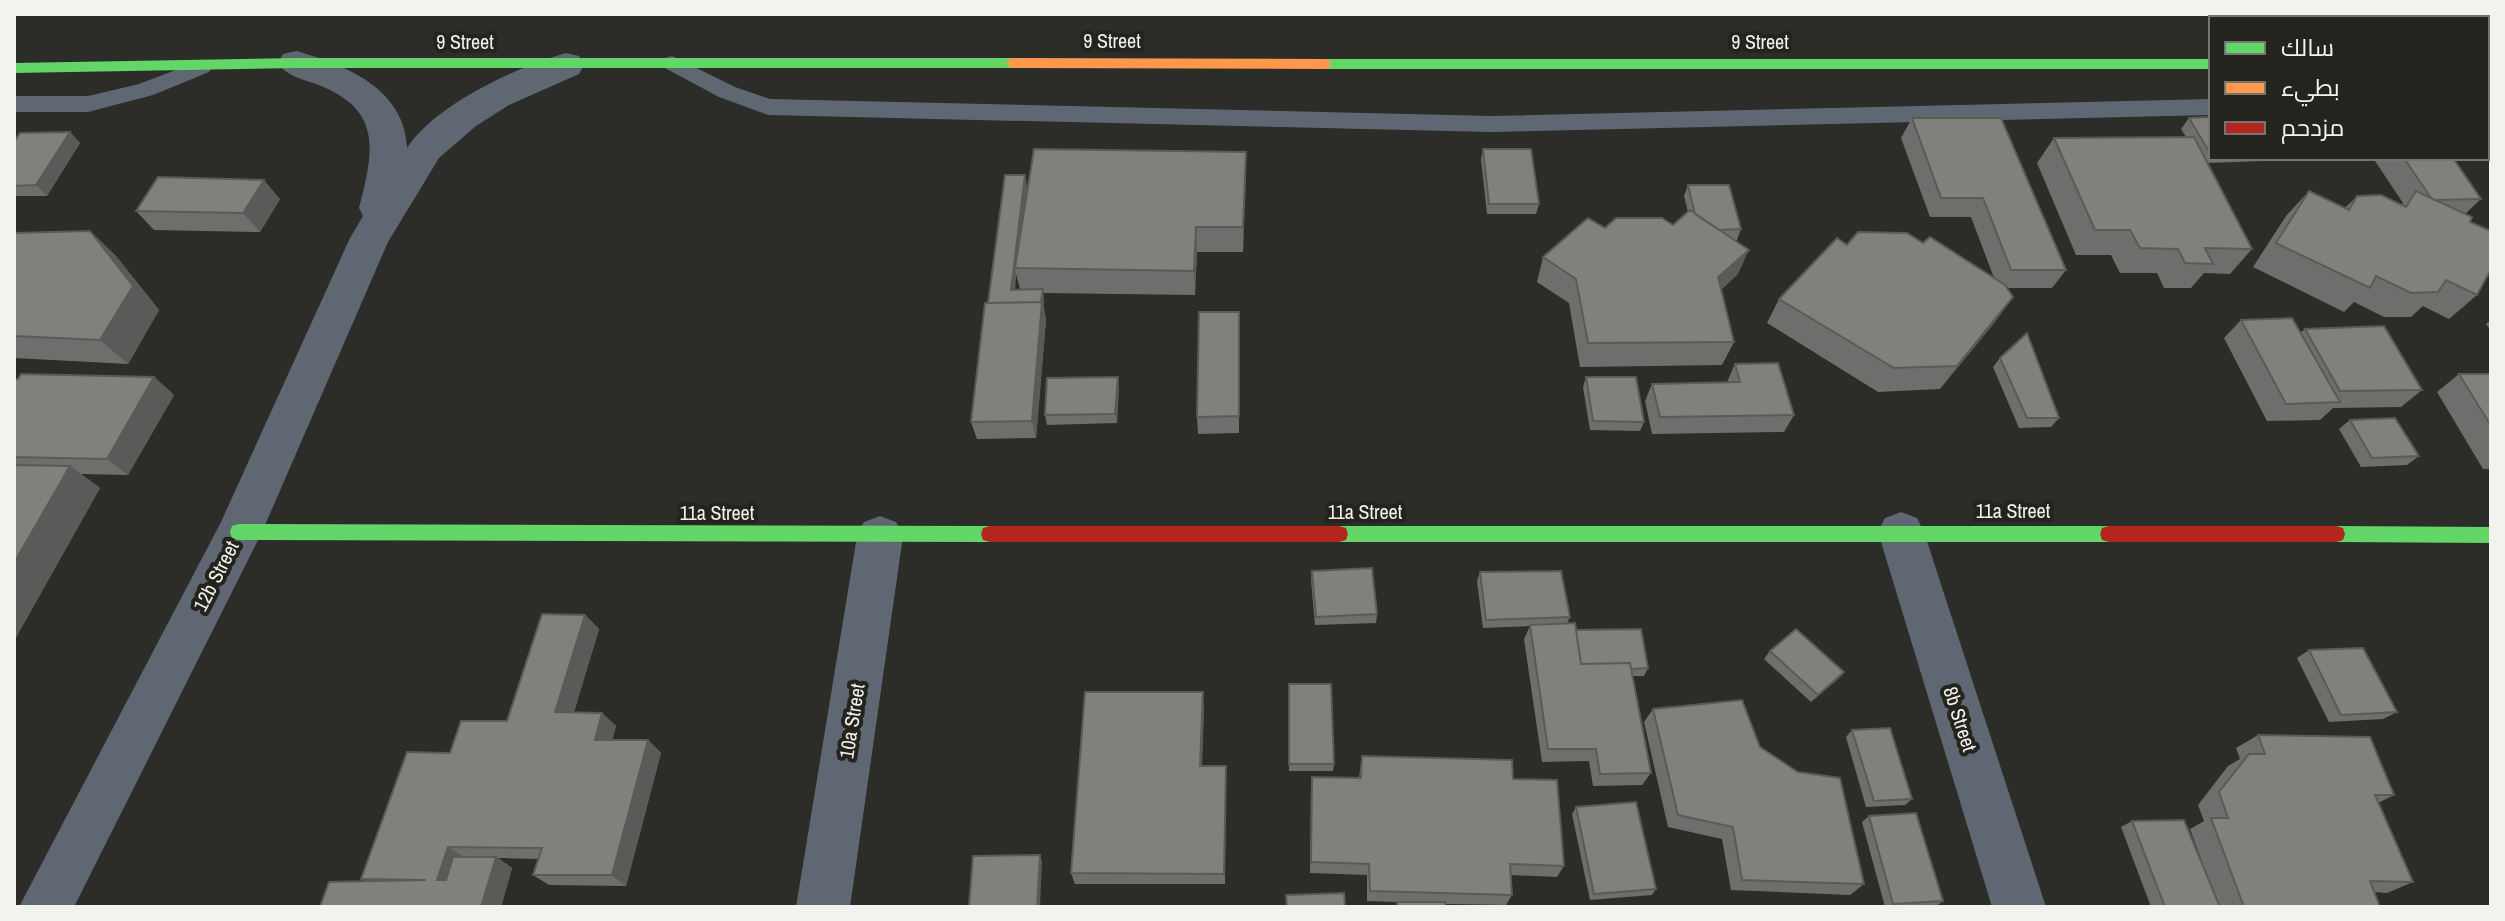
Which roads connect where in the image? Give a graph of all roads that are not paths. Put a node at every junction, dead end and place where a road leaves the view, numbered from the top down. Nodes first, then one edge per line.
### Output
1 (296, 63) junction
2 (672, 63) junction
3 (2209, 64) edge
4 (566, 65) junction
5 (202, 67) junction
6 (14, 68) edge
7 (14, 104) edge
8 (2209, 107) edge
9 (370, 238) junction
10 (239, 532) junction
11 (1901, 532) junction
12 (2491, 535) edge
13 (880, 536) junction
14 (46, 907) edge
15 (823, 907) edge
16 (2019, 907) edge

1 - 4 street, 9 Street
1 - 5 street, 9 Street
1 - 9 street, 12b Street
2 - 3 street, 9 Street
2 - 4 street, 9 Street
2 - 8 lane
4 - 9 street, 12b Street
5 - 6 street, 9 Street
5 - 7 lane
9 - 10 street, 12b Street
10 - 13 street, 11a Street
10 - 14 street, 12b Street
11 - 12 street, 11a Street
11 - 13 street, 11a Street
11 - 16 street, 8b Street
13 - 15 street, 10a Street

